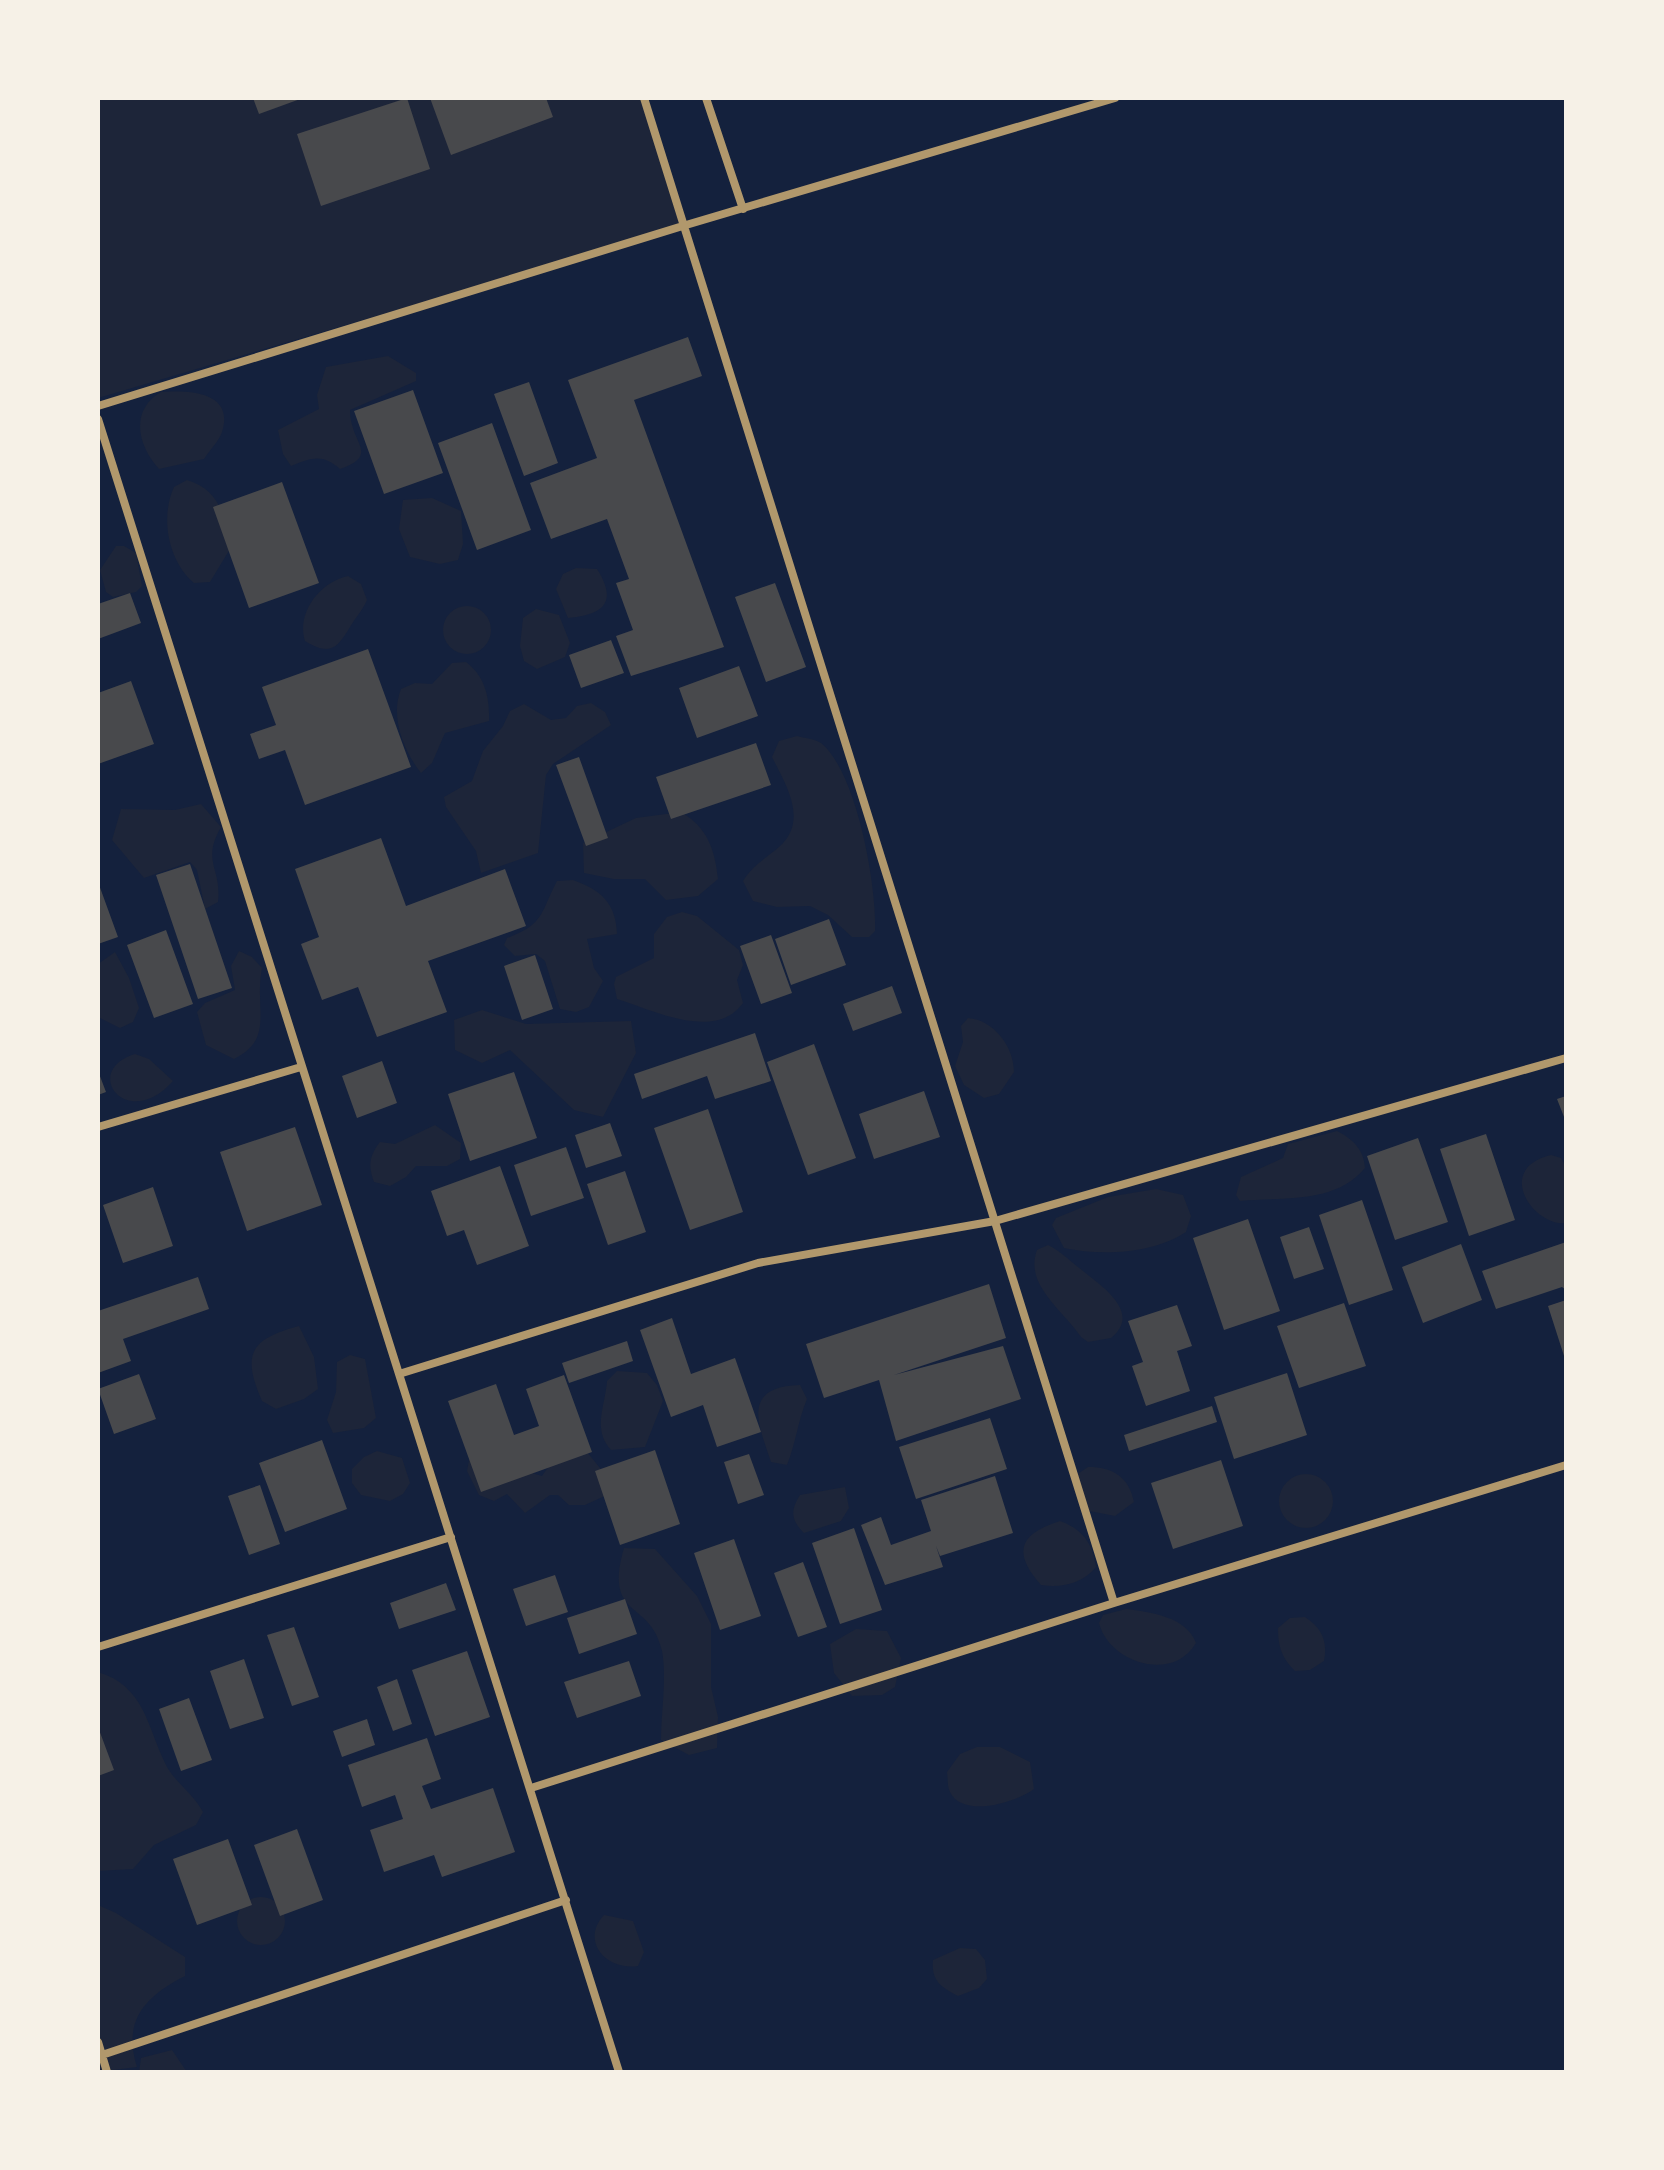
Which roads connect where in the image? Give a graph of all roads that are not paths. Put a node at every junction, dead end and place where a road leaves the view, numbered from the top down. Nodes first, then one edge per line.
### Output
1 (644, 98) edge
2 (706, 98) edge
3 (1115, 98) edge
4 (743, 209) junction
5 (686, 225) junction
6 (98, 406) edge
7 (98, 419) edge
8 (1566, 1058) edge
9 (301, 1067) junction
10 (98, 1127) edge
11 (995, 1221) junction
12 (399, 1374) junction
13 (1566, 1465) edge
14 (451, 1537) junction
15 (1114, 1603) junction
16 (98, 1647) edge
17 (531, 1788) junction
18 (566, 1900) junction
19 (98, 2042) edge
20 (102, 2055) junction
21 (107, 2072) edge
22 (619, 2072) edge

1 - 5 street
2 - 4 street
3 - 4 street
4 - 5 street
5 - 6 street
5 - 11 street
7 - 9 street
8 - 11 street
9 - 10 street
9 - 12 street
11 - 12 street
11 - 15 street
12 - 14 street
13 - 15 street
14 - 16 street
14 - 17 street
15 - 17 street
17 - 18 street
18 - 20 street
18 - 22 street
19 - 20 street
20 - 21 street

